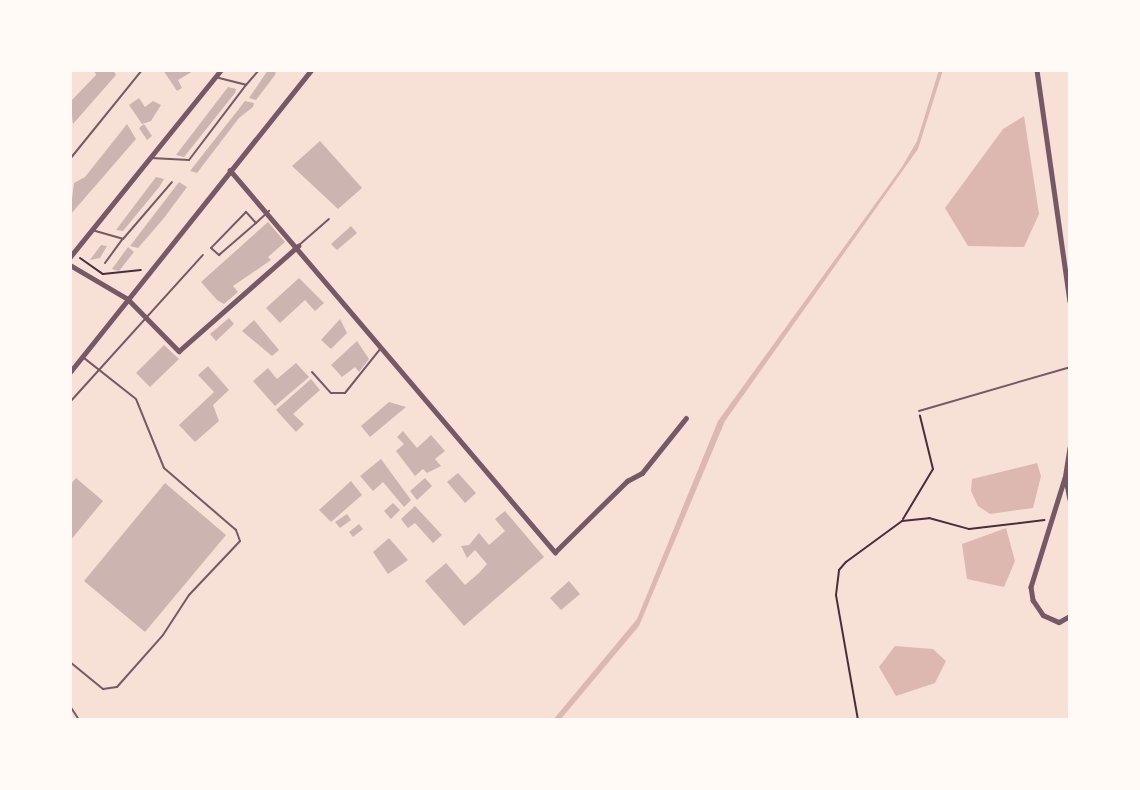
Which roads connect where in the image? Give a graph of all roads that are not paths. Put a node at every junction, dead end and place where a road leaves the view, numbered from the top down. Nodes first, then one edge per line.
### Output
1 (142, 70) edge
2 (221, 70) edge
3 (258, 70) edge
4 (311, 70) edge
5 (1037, 70) edge
6 (215, 77) junction
7 (246, 85) junction
8 (150, 158) junction
9 (70, 159) edge
10 (229, 169) junction
11 (172, 182) dead end
12 (269, 211) junction
13 (330, 219) dead end
14 (256, 223) junction
15 (92, 230) junction
16 (123, 239) junction
17 (298, 246) junction
18 (203, 255) dead end
19 (70, 257) edge
20 (105, 263) dead end
21 (70, 265) edge
22 (128, 299) junction
23 (1070, 301) edge
24 (145, 316) junction
25 (382, 348) junction
26 (82, 356) junction
27 (1070, 366) edge
28 (98, 369) junction
29 (70, 372) edge
30 (312, 372) dead end
31 (70, 402) edge
32 (919, 411) road end
33 (686, 418) dead end
34 (1070, 449) edge
35 (1065, 478) junction
36 (1070, 499) edge
37 (1070, 616) edge
38 (70, 662) edge
39 (70, 706) edge
40 (79, 720) edge

1 - 9 lane
2 - 6 street
3 - 7 lane
4 - 10 street
5 - 23 street
6 - 7 lane
6 - 8 street
7 - 8 lane
8 - 15 street
10 - 12 street
10 - 22 street
11 - 16 lane
12 - 14 lane
12 - 17 street
13 - 17 lane
14 - 14 lane
15 - 16 lane
15 - 19 street
16 - 20 lane
17 - 24 street
17 - 25 street
18 - 24 lane
21 - 22 street
22 - 24 street
22 - 26 street
24 - 28 lane
25 - 30 lane
25 - 33 street
26 - 28 lane
26 - 29 street
27 - 32 lane
28 - 31 lane
28 - 38 lane
34 - 35 street
35 - 36 street
35 - 37 street
39 - 40 lane

